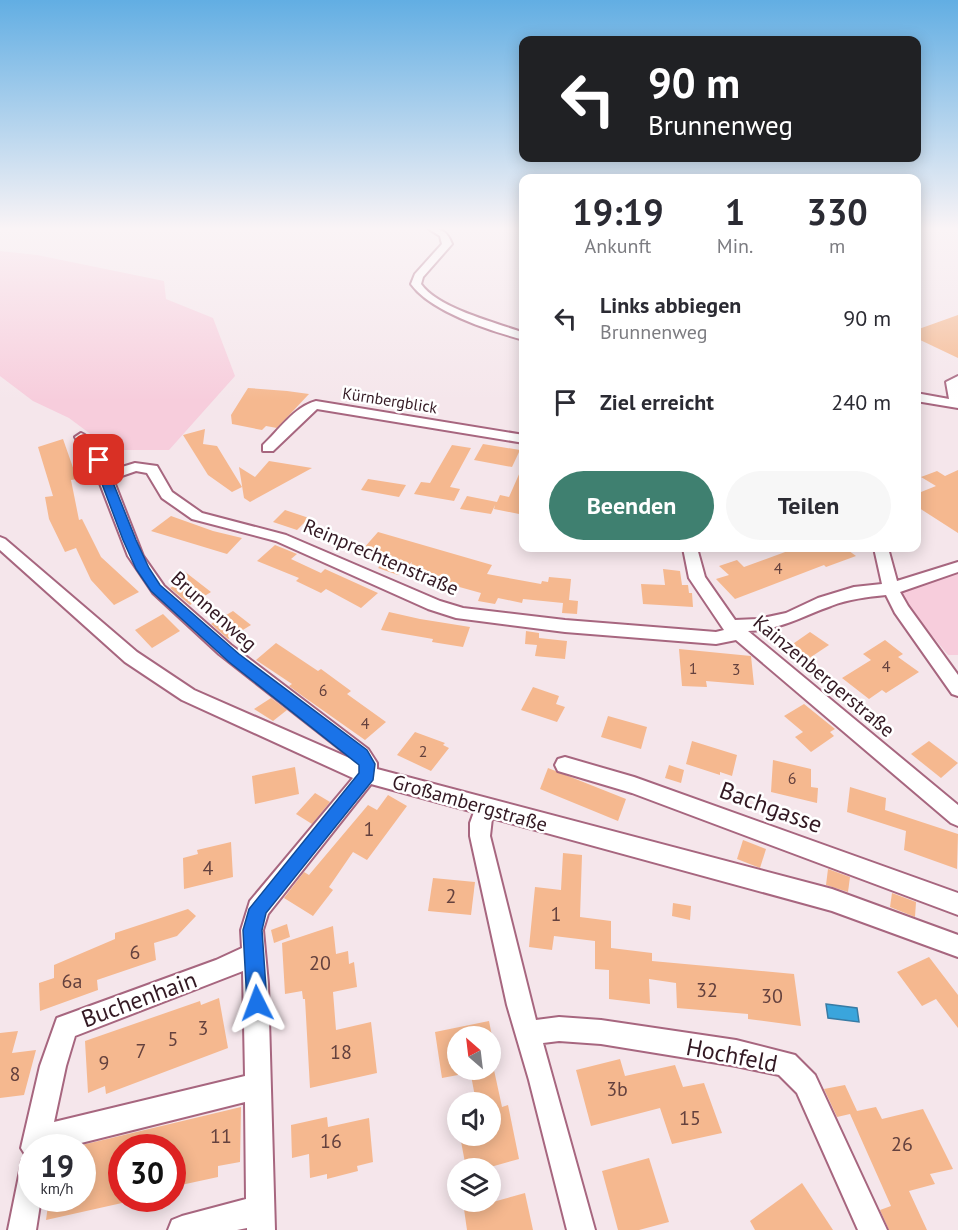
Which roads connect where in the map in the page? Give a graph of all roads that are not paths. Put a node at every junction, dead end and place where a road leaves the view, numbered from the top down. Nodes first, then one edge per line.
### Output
1 (417, 286) edge
2 (519, 335) edge
3 (958, 380) edge
4 (921, 398) edge
5 (957, 404) edge
6 (81, 437) dead end
7 (519, 438) edge
8 (268, 448) dead end
9 (105, 477) junction
10 (0, 542) edge
11 (691, 552) edge
12 (882, 552) edge
13 (958, 567) edge
14 (891, 589) junction
15 (734, 630) junction
16 (955, 678) edge
17 (565, 765) dead end
18 (367, 775) junction
19 (486, 807) junction
20 (958, 817) edge
21 (958, 904) edge
22 (958, 946) edge
23 (254, 954) junction
24 (528, 1033) junction
25 (258, 1086) junction
26 (38, 1134) edge
27 (74, 1134) edge
28 (25, 1212) edge
29 (260, 1220) edge
30 (22, 1230) edge
31 (182, 1230) edge
32 (581, 1230) edge
33 (873, 1230) edge

1 - 2 street
3 - 5 street
4 - 5 street
6 - 9 street, Brunnenweg
7 - 8 street, Kürnbergblick
9 - 15 street, Reinprechtenstraße
9 - 18 street, Brunnenweg
10 - 18 street, Großambergstraße
11 - 15 street, Kainzenbergerstraße
12 - 14 street
13 - 14 street, Reinprechtenstraße
14 - 15 street, Reinprechtenstraße
14 - 16 street
15 - 20 street, Kainzenbergerstraße
17 - 21 street, Bachgasse
18 - 19 street, Großambergstraße
18 - 23 street
19 - 22 street, Großambergstraße
19 - 24 street
23 - 25 street
23 - 26 street, Buchenhain
24 - 32 street
24 - 33 street, Hochfeld
25 - 27 street, Buchenhain
25 - 29 street
28 - 30 street
29 - 31 street

